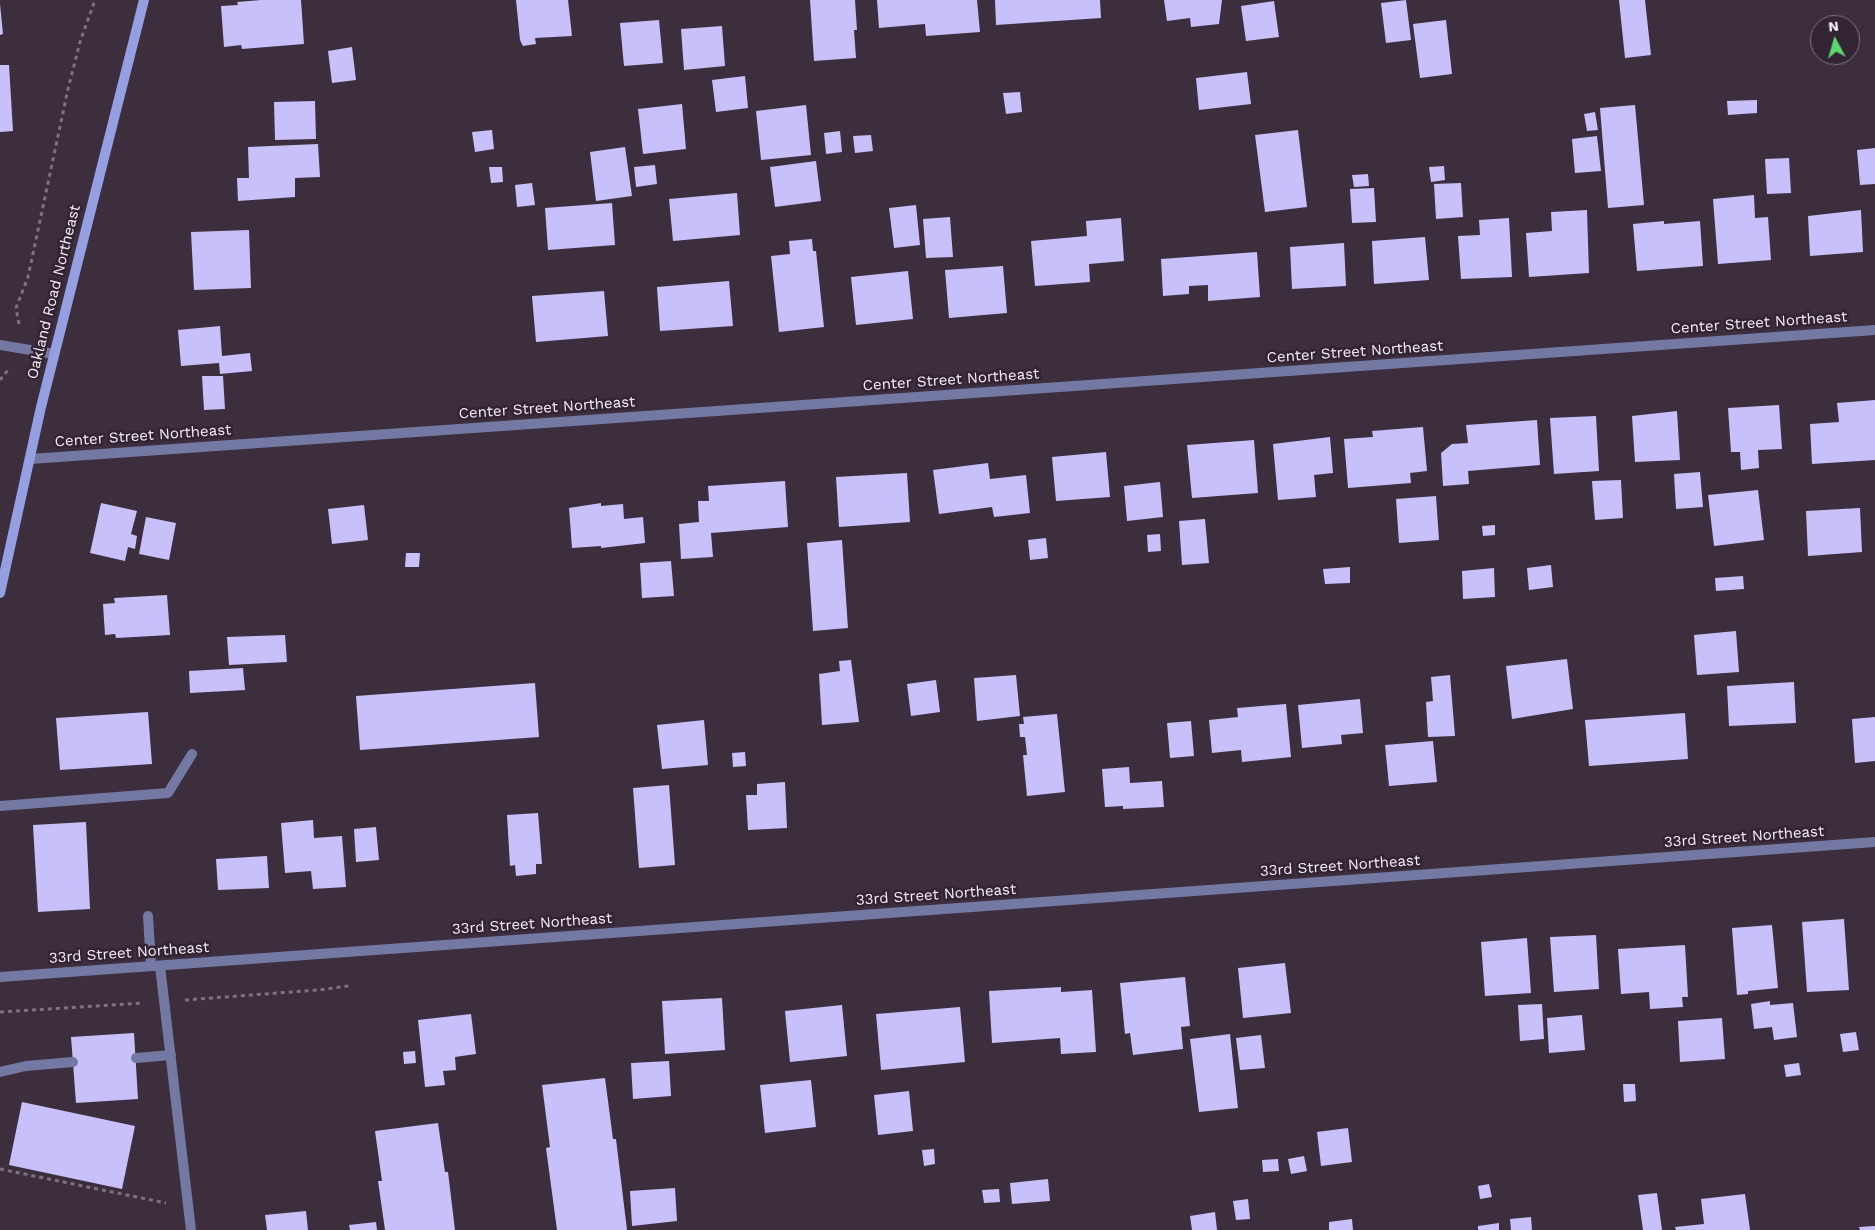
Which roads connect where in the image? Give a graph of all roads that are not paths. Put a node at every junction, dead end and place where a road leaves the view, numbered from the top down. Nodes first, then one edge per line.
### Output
1 (144, 0) edge
2 (1875, 330) edge
3 (0, 344) edge
4 (54, 354) junction
5 (30, 460) junction
6 (0, 593) edge
7 (192, 754) dead end
8 (0, 806) edge
9 (1875, 842) edge
10 (148, 916) dead end
11 (156, 966) junction
12 (0, 977) edge
13 (171, 1055) junction
14 (136, 1058) dead end
15 (73, 1062) dead end
16 (0, 1072) edge
17 (191, 1230) edge

1 - 4 main road, Oakland Road Northeast
2 - 5 street, Center Street Northeast
3 - 4 street
4 - 5 main road, Oakland Road Northeast
5 - 6 main road, Oakland Road Northeast
7 - 8 street
9 - 11 street, 33rd Street Northeast
10 - 11 street
11 - 12 street, 33rd Street Northeast
11 - 13 street
13 - 14 street
13 - 17 street
15 - 16 street

